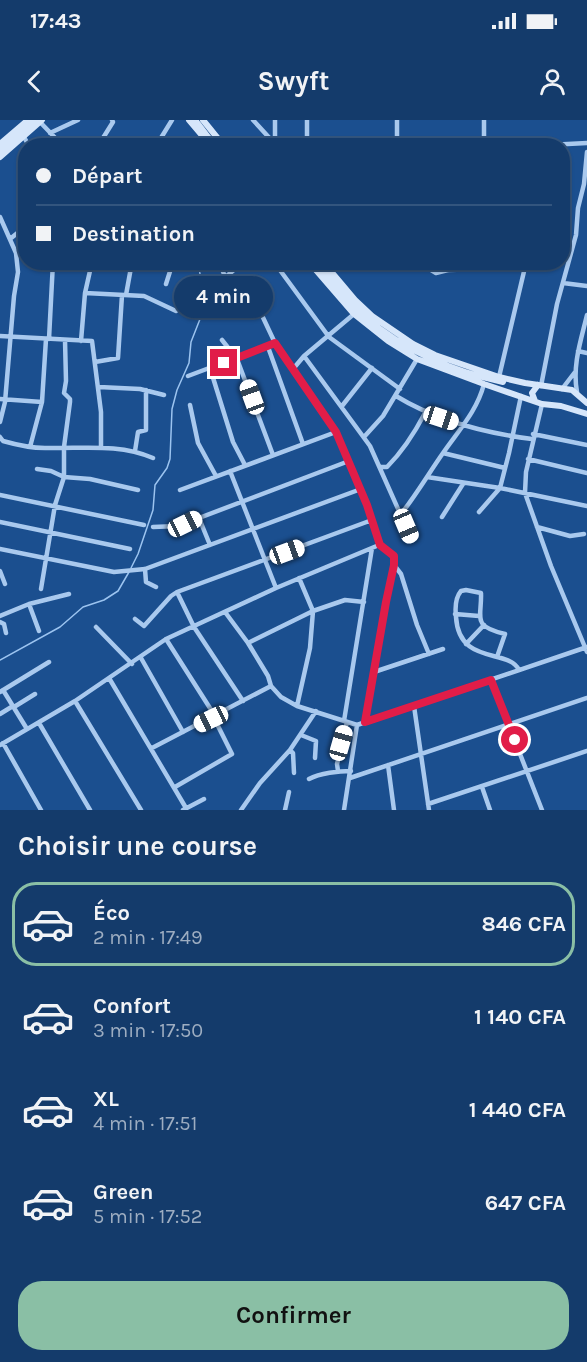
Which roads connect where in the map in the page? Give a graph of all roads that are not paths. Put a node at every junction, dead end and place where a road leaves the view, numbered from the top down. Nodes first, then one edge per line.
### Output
1 (28, 120) edge
2 (78, 120) edge
3 (112, 120) edge
4 (172, 120) edge
5 (189, 120) edge
6 (195, 120) edge
7 (203, 120) edge
8 (253, 120) edge
9 (275, 120) edge
10 (307, 120) edge
11 (397, 120) edge
12 (484, 120) edge
13 (39, 121) edge
14 (50, 134) junction
15 (24, 137) edge
16 (54, 138) edge
17 (103, 138) edge
18 (161, 138) edge
19 (206, 138) edge
20 (207, 138) edge
21 (215, 138) edge
22 (269, 138) edge
23 (275, 138) edge
24 (307, 138) edge
25 (397, 138) edge
26 (484, 138) edge
27 (18, 142) edge
28 (587, 143) edge
29 (0, 144) edge
30 (570, 144) edge
31 (0, 151) edge
32 (587, 152) edge
33 (0, 157) edge
34 (0, 217) edge
35 (18, 232) edge
36 (10, 239) junction
37 (570, 251) edge
38 (52, 270) edge
39 (90, 270) edge
40 (130, 270) edge
41 (170, 270) edge
42 (222, 270) edge
43 (235, 270) edge
44 (280, 270) edge
45 (316, 270) edge
46 (322, 270) edge
47 (330, 270) edge
48 (430, 270) edge
49 (448, 270) edge
50 (523, 270) edge
51 (565, 270) edge
52 (226, 280) junction
53 (563, 283) junction
54 (166, 284) dead end
55 (587, 285) edge
56 (203, 292) dead end
57 (85, 293) junction
58 (124, 295) junction
59 (176, 311) dead end
60 (354, 314) junction
61 (587, 315) edge
62 (0, 336) edge
63 (11, 337) junction
64 (329, 337) junction
65 (47, 339) junction
66 (65, 340) junction
67 (222, 340) dead end
68 (81, 341) junction
69 (275, 343) junction
70 (268, 347) junction
71 (578, 351) junction
72 (587, 353) edge
73 (304, 356) junction
74 (237, 358) junction
75 (417, 358) junction
76 (95, 362) junction
77 (210, 368) junction
78 (372, 368) junction
79 (293, 369) junction
80 (575, 372) junction
81 (188, 375) dead end
82 (499, 377) junction
83 (486, 382) junction
84 (537, 385) junction
85 (99, 387) junction
86 (400, 389) junction
87 (562, 389) junction
88 (146, 390) junction
89 (578, 393) junction
90 (164, 395) dead end
91 (396, 396) junction
92 (520, 396) junction
93 (3, 399) edge
94 (532, 400) junction
95 (42, 402) junction
96 (587, 403) edge
97 (542, 404) junction
98 (190, 405) dead end
99 (342, 406) junction
100 (567, 408) junction
101 (425, 413) junction
102 (586, 413) edge
103 (0, 422) edge
104 (463, 425) junction
105 (336, 432) junction
106 (364, 437) junction
107 (512, 437) junction
108 (533, 437) junction
109 (1, 440) edge
110 (303, 444) junction
111 (587, 445) edge
112 (30, 447) junction
113 (64, 447) junction
114 (102, 447) junction
115 (135, 451) junction
116 (443, 453) junction
117 (273, 455) junction
118 (153, 458) dead end
119 (528, 459) junction
120 (349, 461) junction
121 (245, 465) junction
122 (381, 467) junction
123 (505, 468) junction
124 (37, 469) dead end
125 (230, 471) junction
126 (587, 473) edge
127 (216, 476) junction
128 (64, 477) junction
129 (427, 477) junction
130 (463, 484) junction
131 (500, 488) junction
132 (361, 489) junction
133 (138, 490) dead end
134 (180, 490) dead end
135 (525, 493) junction
136 (0, 495) edge
137 (243, 501) junction
138 (56, 505) junction
139 (587, 506) edge
140 (479, 512) dead end
141 (401, 514) junction
142 (442, 517) dead end
143 (199, 518) junction
144 (372, 520) junction
145 (0, 522) edge
146 (144, 525) dead end
147 (153, 527) dead end
148 (537, 527) junction
149 (254, 529) junction
150 (51, 532) junction
151 (584, 534) dead end
152 (411, 538) dead end
153 (210, 545) junction
154 (380, 545) junction
155 (372, 548) junction
156 (0, 549) edge
157 (130, 549) dead end
158 (46, 559) junction
159 (265, 560) junction
160 (394, 565) junction
161 (145, 569) junction
162 (0, 571) edge
163 (299, 578) junction
164 (5, 584) dead end
165 (156, 587) dead end
166 (276, 588) junction
167 (41, 589) dead end
168 (177, 592) junction
169 (69, 594) dead end
170 (364, 602) junction
171 (29, 604) junction
172 (313, 611) junction
173 (225, 612) junction
174 (455, 614) junction
175 (0, 616) edge
176 (479, 616) junction
177 (135, 619) dead end
178 (0, 622) edge
179 (484, 625) junction
180 (96, 627) dead end
181 (194, 627) junction
182 (39, 631) dead end
183 (6, 633) dead end
184 (166, 639) junction
185 (249, 643) junction
186 (466, 644) junction
187 (442, 649) dead end
188 (586, 649) edge
189 (429, 654) junction
190 (497, 657) junction
191 (141, 658) junction
192 (50, 662) dead end
193 (132, 664) junction
194 (519, 670) junction
195 (374, 672) junction
196 (110, 678) junction
197 (491, 680) junction
198 (271, 686) junction
199 (2, 691) edge
200 (35, 694) dead end
201 (587, 698) edge
202 (75, 701) junction
203 (243, 701) junction
204 (297, 706) junction
205 (414, 706) junction
206 (13, 707) junction
207 (316, 711) junction
208 (0, 714) edge
209 (213, 718) junction
210 (345, 722) junction
211 (365, 722) junction
212 (39, 723) junction
213 (509, 724) junction
214 (357, 725) junction
215 (27, 729) junction
216 (183, 732) junction
217 (301, 735) junction
218 (2, 744) edge
219 (152, 748) junction
220 (290, 750) junction
221 (587, 752) edge
222 (421, 753) junction
223 (315, 758) dead end
224 (387, 765) junction
225 (338, 771) junction
226 (351, 771) junction
227 (528, 771) junction
228 (294, 773) dead end
229 (350, 778) junction
230 (309, 779) dead end
231 (175, 787) junction
232 (482, 787) junction
233 (288, 792) dead end
234 (204, 799) dead end
235 (429, 807) edge
236 (184, 809) edge
237 (41, 810) edge
238 (90, 810) edge
239 (141, 810) edge
240 (241, 810) edge
241 (285, 810) edge
242 (344, 810) edge
243 (394, 810) edge
244 (490, 810) edge
245 (542, 810) edge

1 - 29 main road
2 - 14 street
3 - 17 street
4 - 18 street
5 - 19 main road
6 - 20 main road
7 - 21 main road
8 - 22 street
9 - 23 street
10 - 24 street
11 - 25 street
12 - 26 street
13 - 14 street
13 - 15 main road
13 - 31 main road
14 - 16 street
27 - 33 main road
28 - 30 street
32 - 37 street
34 - 36 street
35 - 36 street
36 - 63 street
38 - 65 street
39 - 57 street
40 - 58 street
41 - 54 street
42 - 52 street
43 - 52 street
44 - 64 street
45 - 60 main road
46 - 83 main road
47 - 82 main road
48 - 49 street
50 - 82 street
51 - 53 street
52 - 56 street
52 - 69 street
53 - 55 street
53 - 84 street
57 - 58 street
57 - 68 street
58 - 59 street
58 - 76 street
60 - 64 street
60 - 75 main road
61 - 71 street
62 - 63 street
63 - 65 street
63 - 93 street
64 - 73 street
64 - 78 street
65 - 66 street
65 - 95 street
66 - 68 street
66 - 113 street
67 - 74 street
68 - 76 street
69 - 70 street
69 - 79 street
70 - 74 street
70 - 110 street
71 - 72 street
71 - 80 street
73 - 79 street
73 - 99 street
74 - 77 street
74 - 117 street
75 - 83 main road
75 - 86 street
76 - 85 street
77 - 81 street
77 - 121 street
78 - 86 street
78 - 99 street
79 - 105 street
80 - 87 street
80 - 89 street
82 - 84 main road
83 - 84 main road
83 - 92 main road
83 - 94 main road
83 - 104 street
84 - 87 main road
84 - 94 main road
85 - 88 street
85 - 114 street
86 - 91 street
87 - 89 main road
88 - 90 street
88 - 115 street
89 - 96 main road
89 - 100 main road
91 - 101 street
91 - 106 street
92 - 94 main road
92 - 107 street
93 - 95 street
93 - 103 street
94 - 97 main road
95 - 112 street
97 - 100 main road
97 - 108 street
98 - 127 street
99 - 106 street
100 - 102 main road
101 - 104 street
101 - 122 street
104 - 107 street
104 - 116 street
105 - 110 street
105 - 120 street
106 - 122 street
107 - 108 street
107 - 123 street
108 - 111 street
108 - 119 street
109 - 112 street
110 - 117 street
112 - 113 street
113 - 114 street
113 - 128 street
114 - 115 street
115 - 118 street
116 - 123 street
116 - 129 street
117 - 121 street
119 - 126 street
119 - 135 street
120 - 132 street
120 - 137 street
121 - 125 street
122 - 141 street
123 - 131 street
124 - 128 street
125 - 127 street
125 - 137 street
127 - 134 street
128 - 133 street
128 - 138 street
129 - 130 street
129 - 141 street
130 - 131 street
130 - 142 street
131 - 135 street
131 - 140 street
132 - 144 street
132 - 149 street
135 - 139 street
135 - 148 street
136 - 138 street
137 - 143 street
137 - 149 street
138 - 146 street
138 - 150 street
141 - 152 street
143 - 147 street
143 - 153 street
144 - 154 street
144 - 159 street
145 - 150 street
148 - 151 street
148 - 188 street
149 - 153 street
149 - 159 street
150 - 157 street
150 - 158 street
153 - 161 street
154 - 155 street
154 - 160 street
155 - 163 street
155 - 170 street
156 - 158 street
158 - 161 street
158 - 167 street
159 - 166 street
159 - 168 street
160 - 189 street
160 - 195 street
161 - 165 street
162 - 164 street
163 - 166 street
163 - 172 street
166 - 173 street
168 - 177 street
168 - 181 street
169 - 171 street
170 - 172 street
170 - 210 street
171 - 175 street
171 - 182 street
172 - 185 street
172 - 204 street
173 - 181 street
173 - 185 street
174 - 176 street
174 - 176 street
174 - 186 street
176 - 179 street
178 - 183 street
179 - 186 street
179 - 190 street
180 - 193 street
181 - 184 street
181 - 203 street
184 - 191 street
184 - 209 street
185 - 198 street
186 - 190 street
187 - 189 street
188 - 194 street
189 - 195 street
190 - 194 street
191 - 193 street
191 - 216 street
192 - 199 street
193 - 196 street
194 - 197 street
195 - 211 street
196 - 202 street
196 - 219 street
197 - 205 street
197 - 213 street
198 - 203 street
198 - 204 street
199 - 206 street
200 - 206 street
201 - 213 street
202 - 212 street
202 - 239 street
203 - 209 street
204 - 207 street
205 - 211 street
205 - 222 street
206 - 208 street
206 - 215 street
207 - 210 street
207 - 217 street
209 - 216 street
209 - 231 street
210 - 214 street
210 - 225 street
211 - 214 street
212 - 215 street
212 - 238 street
213 - 222 street
213 - 227 street
214 - 226 street
215 - 218 street
216 - 219 street
217 - 220 street
217 - 223 street
218 - 237 street
219 - 231 street
220 - 228 street
220 - 240 street
221 - 227 street
222 - 224 street
222 - 235 street
224 - 229 street
224 - 243 street
225 - 226 street
225 - 230 street
226 - 229 street
227 - 232 street
227 - 245 street
229 - 242 street
231 - 236 street
232 - 235 street
232 - 244 street
233 - 241 street
234 - 236 street

